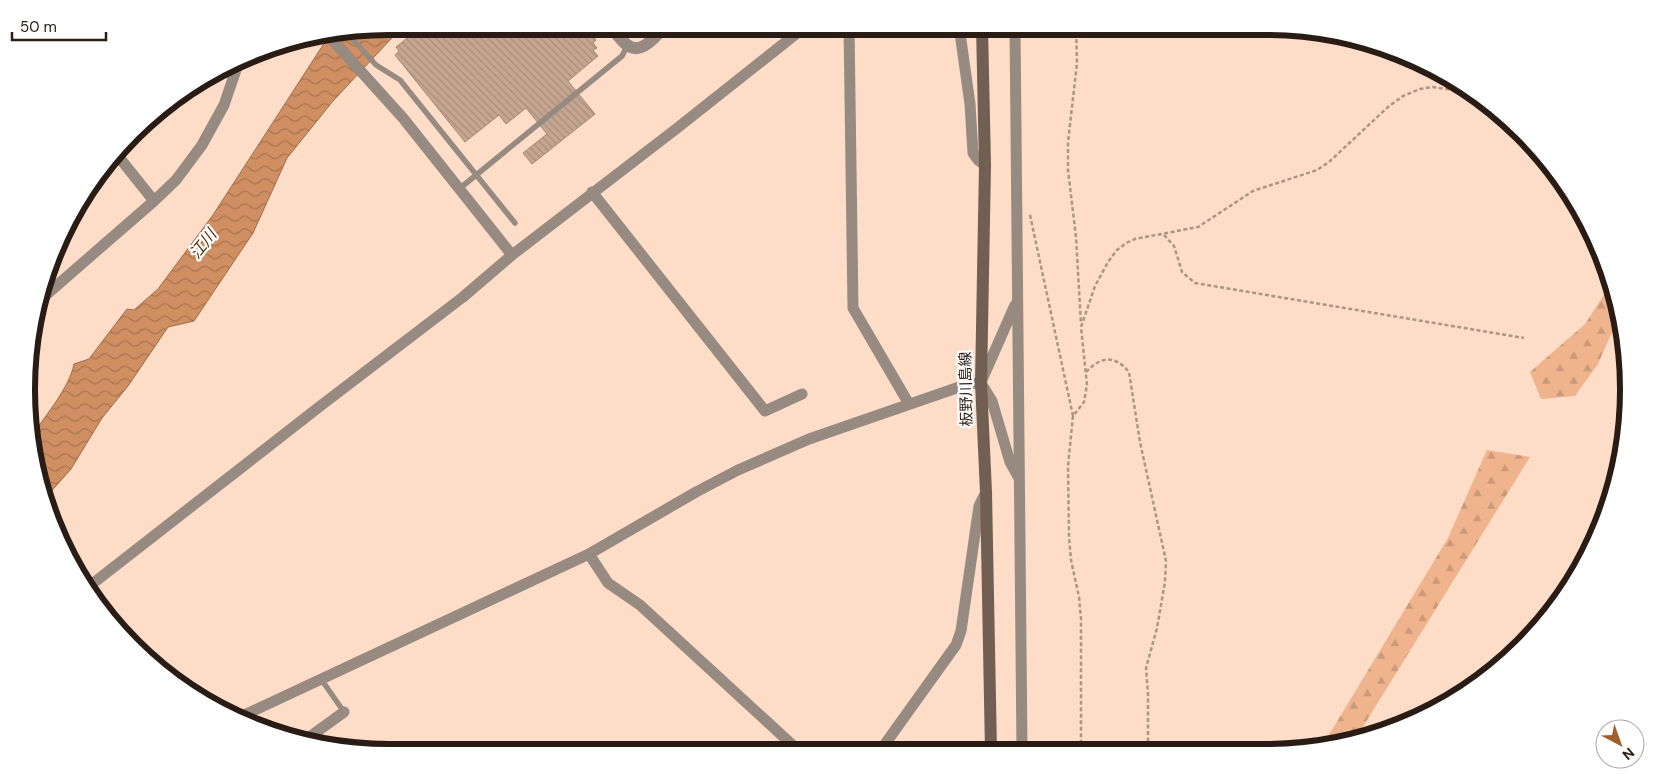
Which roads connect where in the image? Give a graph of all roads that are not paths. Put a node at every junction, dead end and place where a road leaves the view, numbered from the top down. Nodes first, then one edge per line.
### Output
1 (618, 35) edge
2 (655, 35) edge
3 (795, 35) edge
4 (849, 35) edge
5 (961, 35) edge
6 (982, 35) edge
7 (1015, 35) edge
8 (351, 37) edge
9 (333, 40) edge
10 (627, 46) junction
11 (236, 71) edge
12 (120, 159) edge
13 (985, 165) junction
14 (477, 174) junction
15 (459, 188) junction
16 (592, 192) junction
17 (154, 201) junction
18 (515, 223) dead end
19 (512, 255) junction
20 (49, 293) edge
21 (1018, 300) junction
22 (981, 383) junction
23 (802, 394) dead end
24 (909, 404) junction
25 (1020, 480) junction
26 (986, 492) junction
27 (589, 554) junction
28 (93, 583) edge
29 (321, 679) junction
30 (344, 712) joint
31 (247, 714) edge
32 (313, 735) edge
33 (791, 744) edge
34 (885, 744) edge
35 (992, 744) edge
36 (1022, 744) edge

1 - 10 street
2 - 10 street
3 - 16 street
4 - 24 street
5 - 13 street
6 - 13 main road, 板野川島線
7 - 21 street
8 - 14 lane
9 - 15 street
10 - 14 lane
11 - 17 street
12 - 17 street
13 - 22 main road, 板野川島線
14 - 15 lane
14 - 18 lane
15 - 19 street
16 - 19 street
16 - 23 street
17 - 20 street
19 - 28 street
21 - 22 street
21 - 25 street
22 - 24 street
22 - 25 street
22 - 26 main road, 板野川島線
24 - 27 street
25 - 36 street
26 - 34 street
26 - 35 main road, 板野川島線
27 - 29 street
27 - 33 street
29 - 30 lane
29 - 31 street
30 - 32 street

